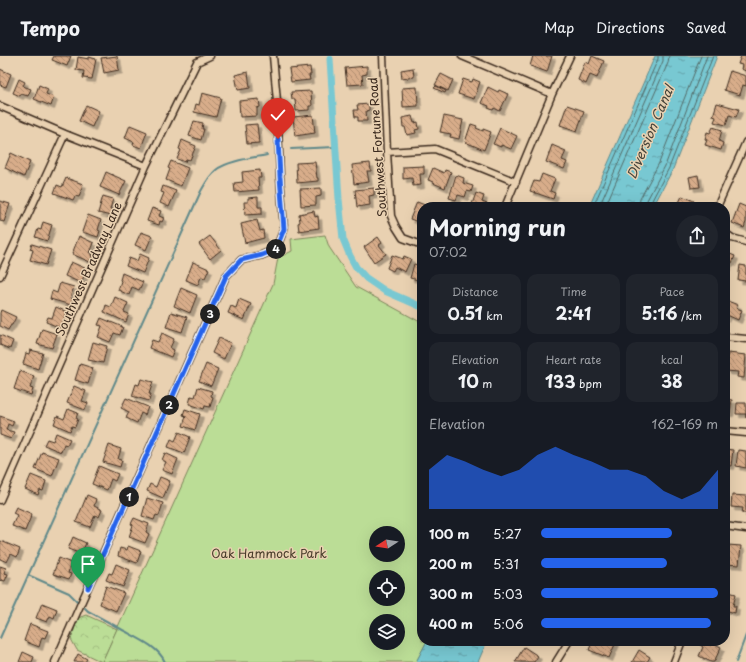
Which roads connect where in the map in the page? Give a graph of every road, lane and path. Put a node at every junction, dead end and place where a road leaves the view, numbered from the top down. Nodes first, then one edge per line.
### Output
1 (210, 56) edge
2 (273, 56) edge
3 (383, 56) edge
4 (462, 56) edge
5 (570, 56) edge
6 (552, 94) junction
7 (0, 106) edge
8 (65, 134) junction
9 (746, 142) edge
10 (387, 152) junction
11 (146, 166) junction
12 (516, 182) junction
13 (507, 202) edge
14 (719, 202) edge
15 (730, 237) edge
16 (746, 242) edge
17 (417, 243) edge
18 (0, 276) edge
19 (730, 337) edge
20 (746, 339) edge
21 (730, 431) edge
22 (746, 433) edge
23 (0, 500) edge
24 (730, 527) edge
25 (746, 529) edge
26 (566, 646) edge
27 (680, 646) edge
28 (55, 662) edge
29 (556, 662) edge
30 (674, 662) edge

1 - 11 street, Southwest Bradway Lane
2 - 28 street
3 - 10 street, Southwest Fortune Road
4 - 6 street
5 - 6 street
6 - 12 street
7 - 8 street
8 - 11 street
8 - 18 street
9 - 14 street
10 - 12 street
10 - 17 street, Southwest Fortune Road
11 - 23 street, Southwest Bradway Lane
12 - 13 street
15 - 16 street
19 - 20 street
21 - 22 street
24 - 25 street
26 - 29 street
27 - 30 street

